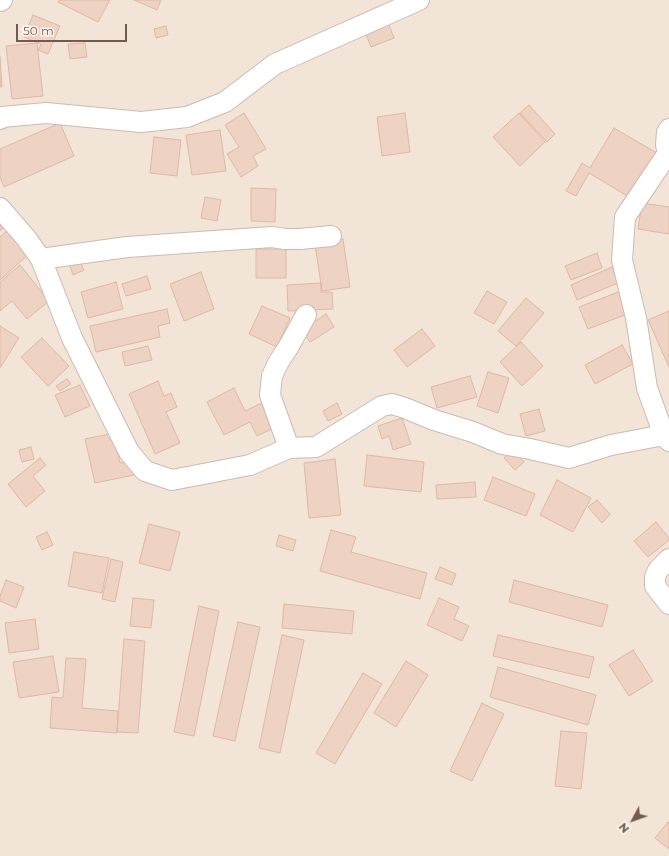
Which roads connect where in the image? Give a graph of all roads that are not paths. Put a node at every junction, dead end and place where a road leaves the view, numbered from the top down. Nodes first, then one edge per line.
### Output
1 (419, 0) edge
2 (0, 119) edge
3 (669, 130) edge
4 (0, 208) edge
5 (331, 236) dead end
6 (41, 259) junction
7 (306, 315) dead end
8 (666, 438) edge
9 (289, 448) junction
10 (669, 559) edge
11 (669, 604) edge

1 - 2 street
3 - 8 street
4 - 6 street
5 - 6 street
6 - 9 street
7 - 9 street
8 - 9 street
10 - 11 street

